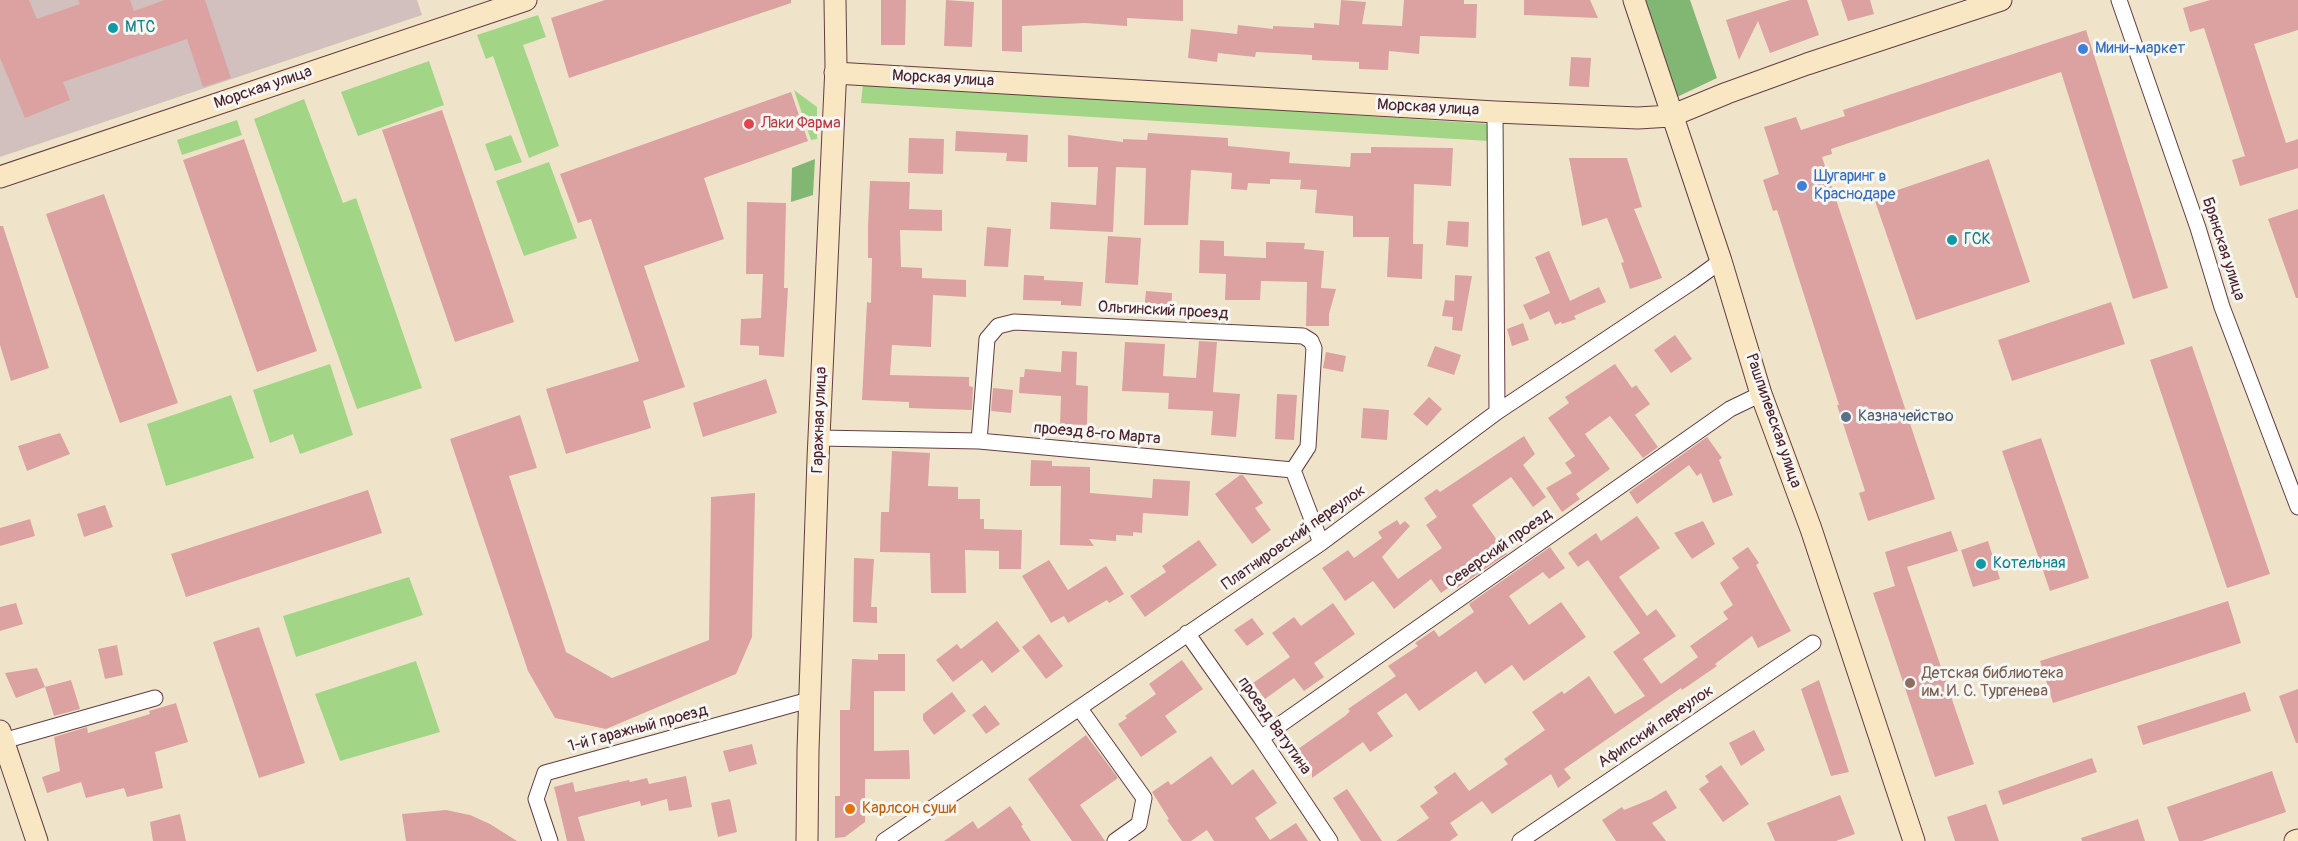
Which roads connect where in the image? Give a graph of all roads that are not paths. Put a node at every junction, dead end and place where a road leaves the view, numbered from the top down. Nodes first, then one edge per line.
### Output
1 (526, 0) edge
2 (835, 0) edge
3 (1634, 0) edge
4 (2001, 0) edge
5 (2119, 0) edge
6 (835, 73) junction
7 (1495, 112) junction
8 (1671, 116) junction
9 (0, 177) edge
10 (1721, 261) junction
11 (1761, 394) junction
12 (1497, 412) junction
13 (819, 438) junction
14 (979, 441) junction
15 (1293, 470) junction
16 (2298, 507) edge
17 (1321, 543) junction
18 (1187, 633) junction
19 (1813, 643) dead end
20 (155, 698) dead end
21 (809, 700) junction
22 (1080, 709) junction
23 (2, 736) edge
24 (1261, 738) junction
25 (37, 841) edge
26 (550, 841) edge
27 (807, 841) edge
28 (884, 841) edge
29 (1115, 841) edge
30 (1330, 841) edge
31 (1520, 841) edge
32 (1914, 841) edge

1 - 9 street, Морская улица
2 - 6 street, Гаражная улица
3 - 8 street, Рашпилевская улица
4 - 8 street, Морская улица
5 - 16 street, Брянская улица
6 - 7 street, Морская улица
6 - 13 street, Гаражная улица
7 - 8 street, Морская улица
7 - 12 street
8 - 10 street, Рашпилевская улица
10 - 11 street, Рашпилевская улица
10 - 12 street, Платнировский переулок
11 - 24 street, Северский проезд
11 - 32 street, Рашпилевская улица
12 - 17 street, Платнировский переулок
13 - 14 street, проезд 8-го Марта
13 - 21 street, Гаражная улица
14 - 15 street, проезд 8-го Марта
14 - 15 street, Ольгинский проезд
15 - 17 street
17 - 18 street, Платнировский переулок
18 - 22 street, Платнировский переулок
18 - 24 street, проезд Ватутина
19 - 31 street, Афипский переулок
20 - 23 street
21 - 26 street, 1-й Гаражный проезд
21 - 27 street, Гаражная улица
22 - 28 street, Платнировский переулок
22 - 29 street
23 - 25 street
24 - 30 street, проезд Ватутина

